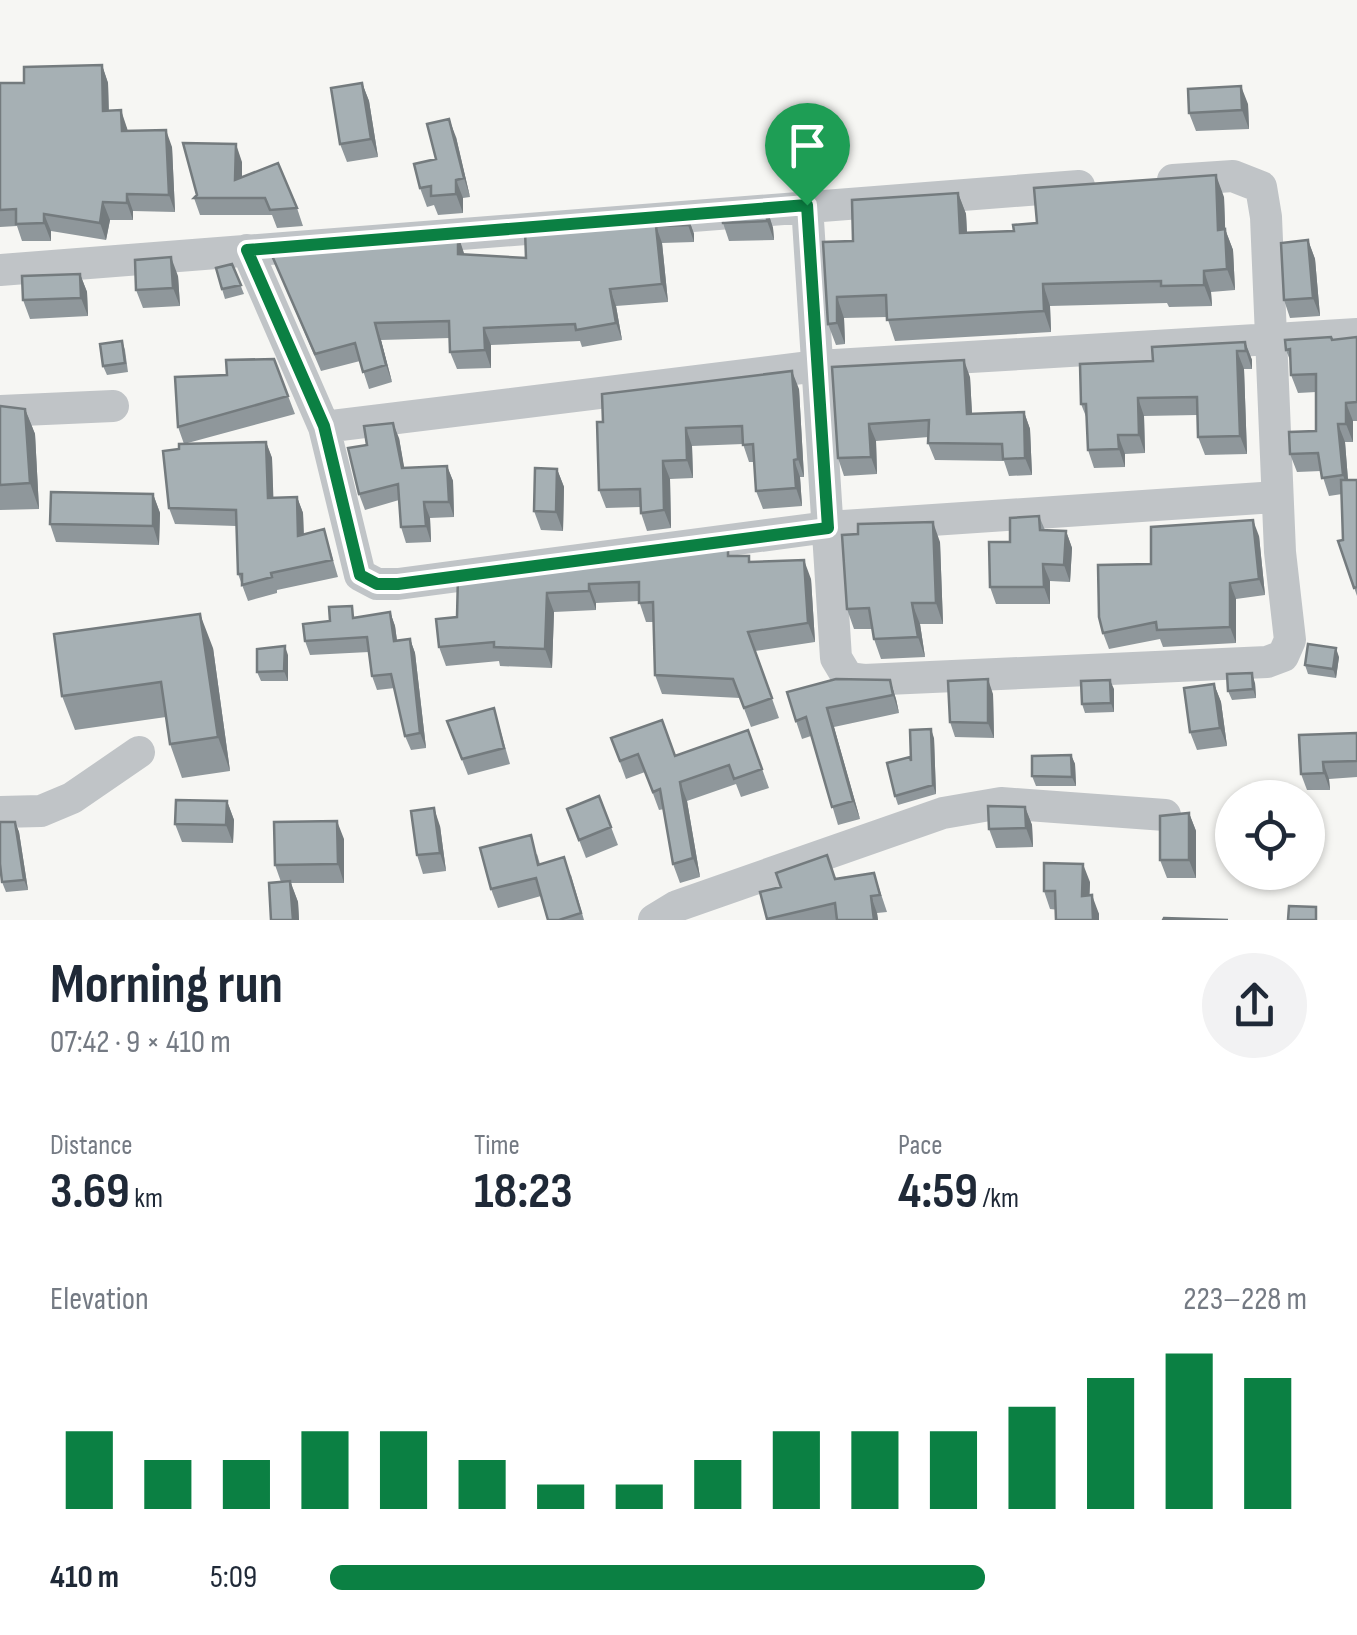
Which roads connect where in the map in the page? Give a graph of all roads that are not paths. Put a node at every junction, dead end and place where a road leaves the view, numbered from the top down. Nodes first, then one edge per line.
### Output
1 (807, 205) junction
2 (247, 250) junction
3 (0, 270) edge
4 (1357, 334) edge
5 (1271, 339) junction
6 (818, 366) junction
7 (113, 406) dead end
8 (0, 412) edge
9 (324, 426) junction
10 (1277, 497) junction
11 (828, 528) junction
12 (140, 752) dead end
13 (0, 812) edge
14 (1165, 815) edge
15 (654, 920) edge

1 - 2 street
1 - 5 street
1 - 6 street
2 - 3 street
2 - 9 street
4 - 5 street
5 - 6 street
5 - 10 street
6 - 9 street
6 - 11 street
7 - 8 street
9 - 11 street
10 - 11 street
10 - 11 street
12 - 13 street
14 - 15 street

